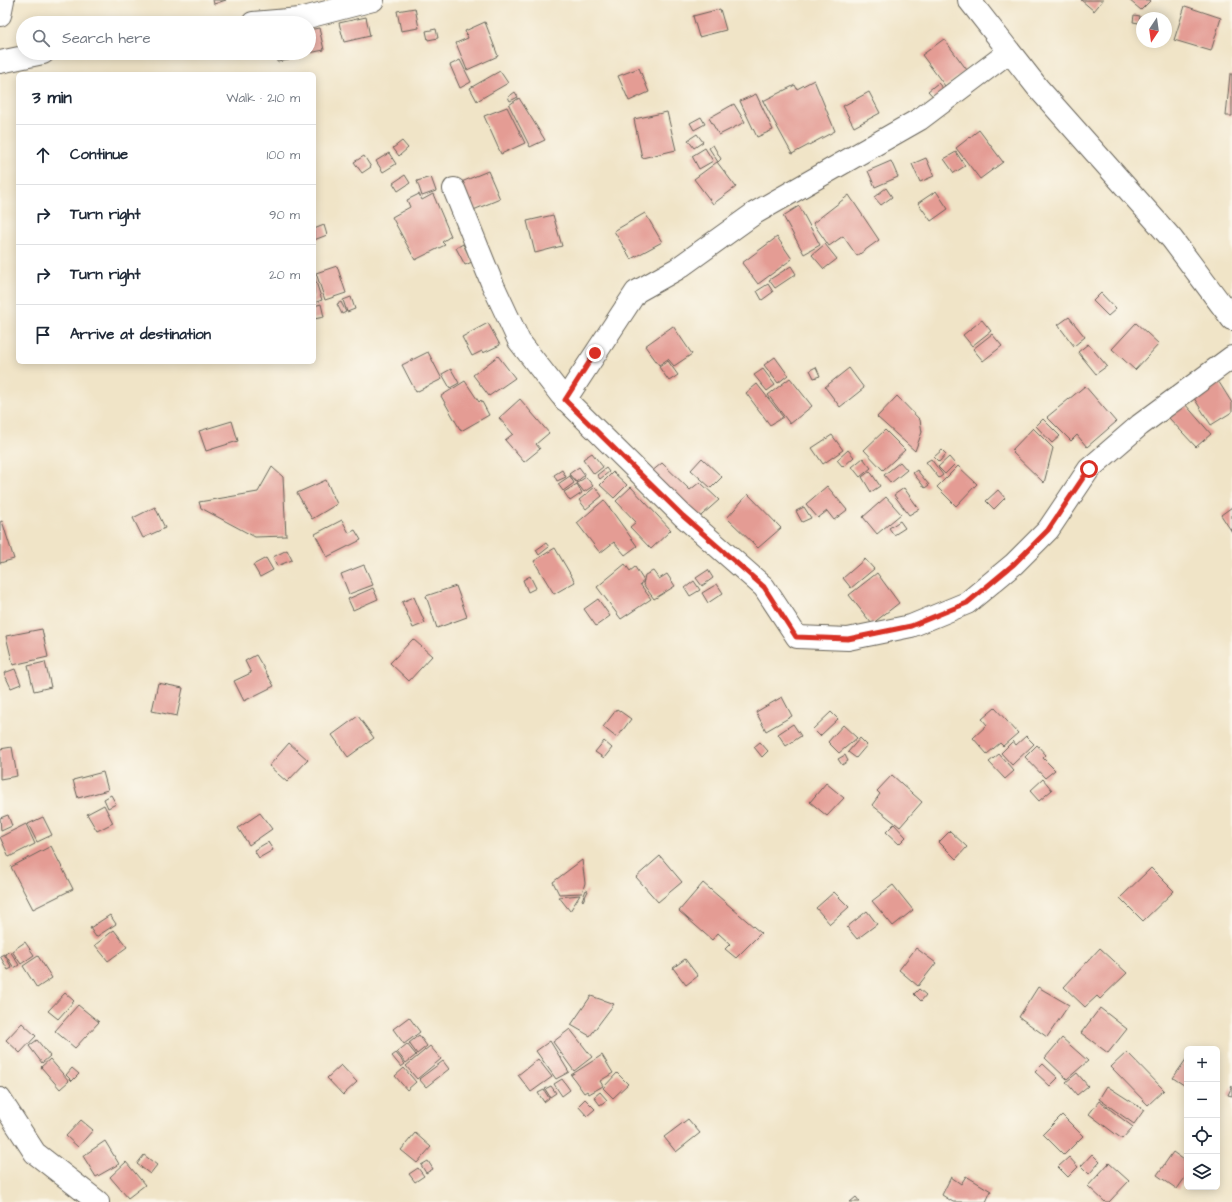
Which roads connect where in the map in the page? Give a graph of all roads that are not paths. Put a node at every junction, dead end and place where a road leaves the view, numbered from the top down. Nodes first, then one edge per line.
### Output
1 (3, 0) edge
2 (373, 0) edge
3 (969, 0) edge
4 (0, 16) edge
5 (308, 16) edge
6 (1009, 52) junction
7 (16, 59) edge
8 (0, 62) edge
9 (454, 189) dead end
10 (1232, 319) edge
11 (1232, 357) edge
12 (565, 400) junction
13 (0, 1099) edge
14 (98, 1202) edge

1 - 4 street
2 - 5 street
3 - 6 street
6 - 10 street
6 - 12 street
7 - 8 street
9 - 12 street
11 - 12 street
13 - 14 street

